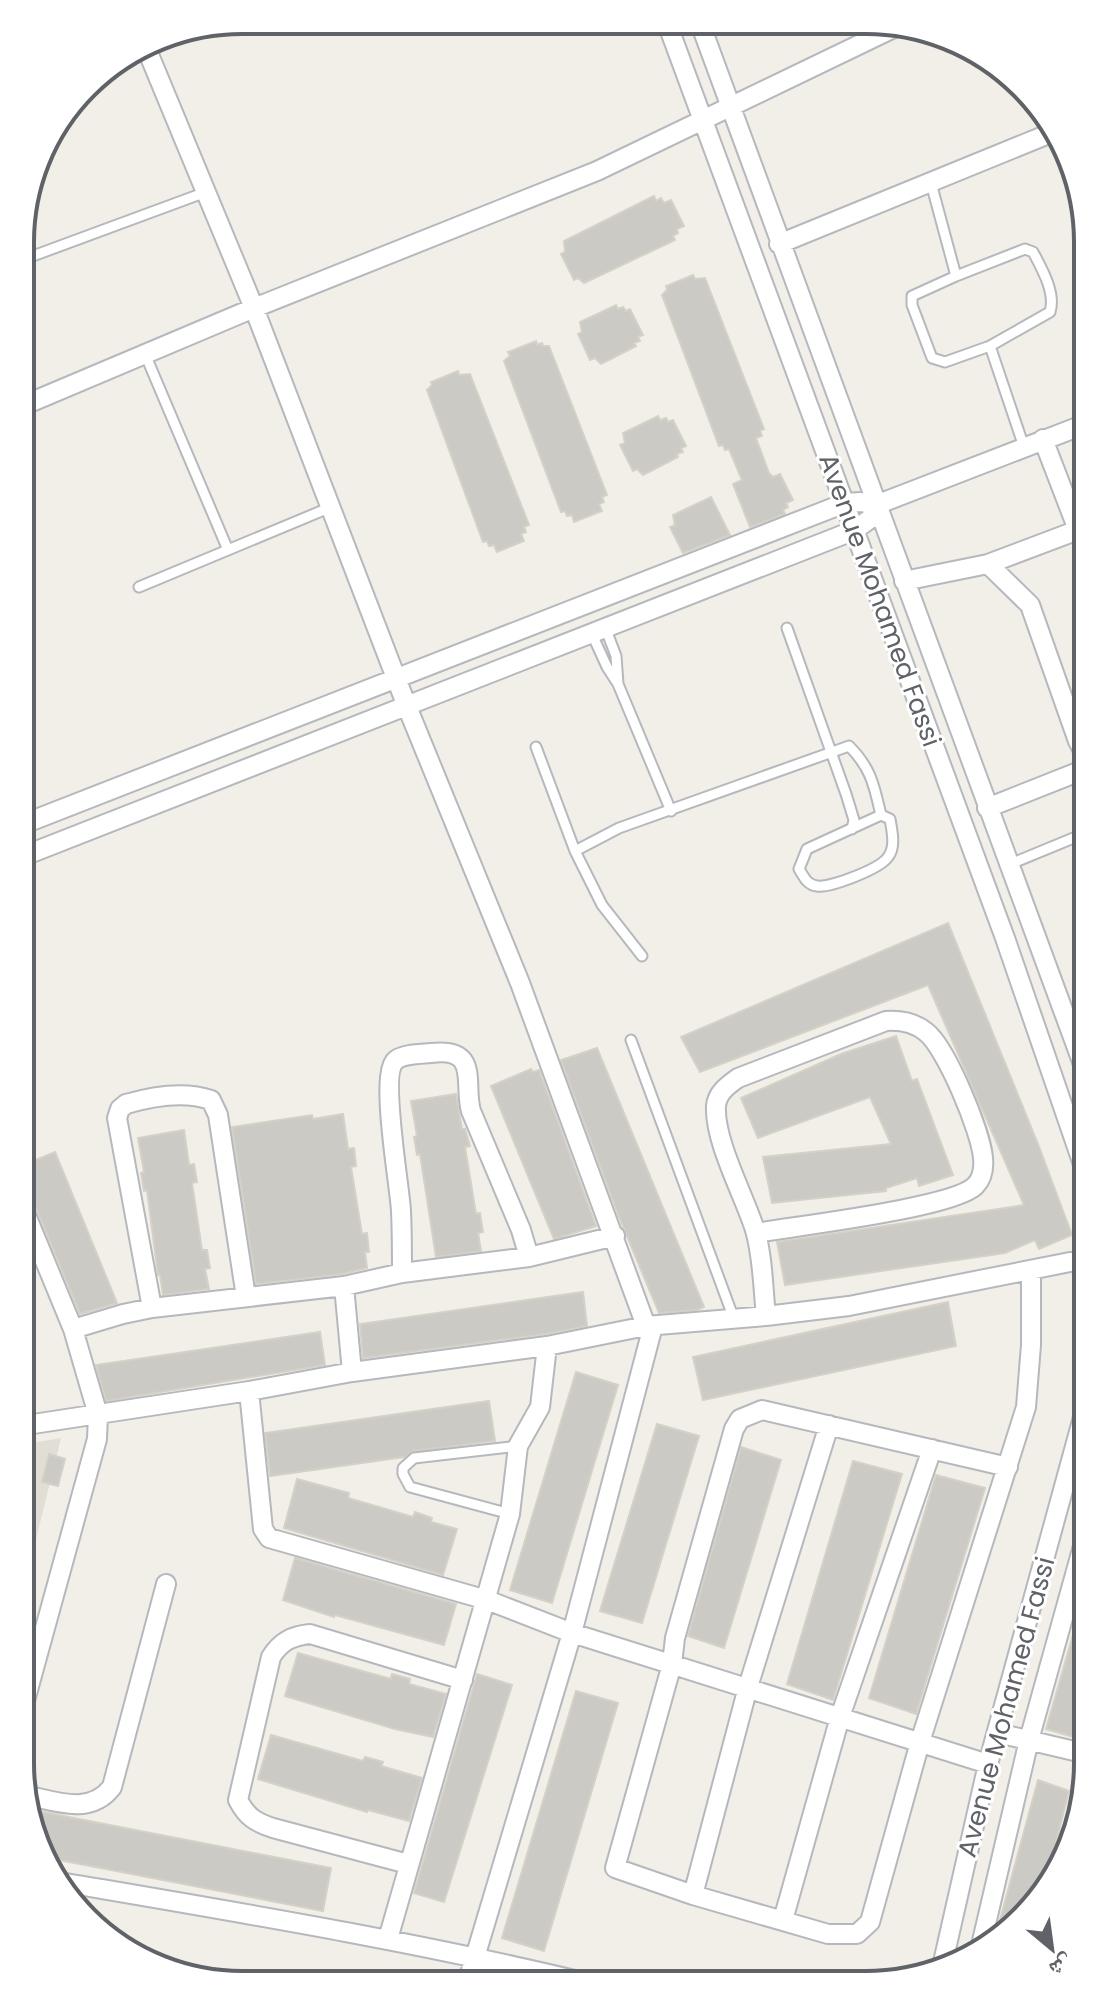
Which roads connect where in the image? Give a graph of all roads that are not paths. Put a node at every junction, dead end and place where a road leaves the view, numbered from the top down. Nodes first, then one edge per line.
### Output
1 (671, 34) edge
2 (704, 34) edge
3 (881, 34) edge
4 (149, 55) edge
5 (730, 107) junction
6 (703, 120) junction
7 (1045, 136) edge
8 (931, 183) junction
9 (206, 192) junction
10 (779, 244) junction
11 (34, 256) edge
12 (956, 276) junction
13 (254, 308) junction
14 (990, 346) junction
15 (145, 354) junction
16 (34, 401) edge
17 (1074, 428) edge
18 (1043, 439) junction
19 (1024, 447) junction
20 (845, 503) junction
21 (876, 505) junction
22 (331, 507) junction
23 (1074, 516) edge
24 (855, 530) junction
25 (1074, 540) edge
26 (228, 550) junction
27 (988, 564) junction
28 (904, 581) junction
29 (139, 587) dead end
30 (787, 628) dead end
31 (598, 629) junction
32 (396, 678) junction
33 (406, 704) junction
34 (1074, 730) edge
35 (536, 747) dead end
36 (832, 751) junction
37 (1074, 774) edge
38 (987, 808) junction
39 (671, 811) junction
40 (881, 815) junction
41 (34, 820) edge
42 (852, 829) junction
43 (1074, 838) edge
44 (575, 851) junction
45 (34, 852) edge
46 (1008, 865) junction
47 (642, 956) dead end
48 (631, 1040) dead end
49 (1074, 1041) edge
50 (1074, 1136) edge
51 (756, 1233) junction
52 (34, 1234) edge
53 (615, 1236) junction
54 (529, 1257) junction
55 (1074, 1262) edge
56 (1031, 1270) junction
57 (402, 1273) junction
58 (344, 1286) junction
59 (246, 1297) junction
60 (152, 1308) junction
61 (766, 1316) junction
62 (734, 1319) junction
63 (650, 1326) junction
64 (73, 1329) junction
65 (547, 1346) junction
66 (352, 1372) junction
67 (249, 1391) junction
68 (98, 1415) junction
69 (34, 1424) edge
70 (829, 1425) junction
71 (518, 1446) junction
72 (932, 1449) junction
73 (1074, 1451) edge
74 (1008, 1467) junction
75 (510, 1514) junction
76 (1074, 1578) edge
77 (166, 1584) dead end
78 (487, 1600) junction
79 (572, 1633) junction
80 (672, 1664) junction
81 (34, 1668) edge
82 (463, 1680) junction
83 (748, 1687) junction
84 (840, 1717) junction
85 (998, 1733) junction
86 (1029, 1740) junction
87 (920, 1742) junction
88 (1074, 1751) edge
89 (988, 1764) junction
90 (37, 1798) edge
91 (408, 1864) junction
92 (73, 1884) edge
93 (693, 1895) junction
94 (783, 1920) junction
95 (984, 1934) edge
96 (388, 1939) junction
97 (945, 1955) edge
98 (475, 1956) junction
99 (471, 1971) edge
100 (537, 1971) edge

1 - 6 street, Avenue Mohamed Fassi
2 - 5 street, Avenue Mohamed Fassi
3 - 5 street
4 - 9 street
5 - 6 street
5 - 10 street, Avenue Mohamed Fassi
6 - 13 street
6 - 20 street, Avenue Mohamed Fassi
7 - 8 street
8 - 10 street
8 - 12 lane
9 - 11 lane
9 - 13 street
10 - 21 street, Avenue Mohamed Fassi
12 - 14 lane
12 - 14 lane
13 - 15 street
13 - 22 street
14 - 19 lane
15 - 16 street
15 - 26 lane
17 - 18 street
18 - 19 street
18 - 23 street
19 - 21 street
20 - 21 street
20 - 24 street, Avenue Mohamed Fassi
20 - 32 street
21 - 24 street
21 - 28 street, Avenue Mohamed Fassi
22 - 26 lane
22 - 32 street
24 - 31 street
24 - 50 street, Avenue Mohamed Fassi
25 - 27 street
26 - 29 lane
27 - 28 street
27 - 34 street
28 - 38 street, Avenue Mohamed Fassi
30 - 36 lane
31 - 33 street
31 - 39 lane
32 - 33 street
32 - 41 street
33 - 45 street
33 - 53 street
35 - 44 lane
36 - 39 lane
36 - 40 lane
36 - 42 lane
37 - 38 street
38 - 46 street, Avenue Mohamed Fassi
39 - 44 lane
40 - 42 lane
40 - 42 lane
43 - 46 lane
44 - 47 lane
46 - 49 street, Avenue Mohamed Fassi
48 - 62 lane
51 - 51 street
51 - 61 street
52 - 64 street
53 - 54 street
53 - 63 street
54 - 57 street
54 - 57 street
55 - 56 street
56 - 61 street
56 - 74 street
57 - 58 street
58 - 59 street
58 - 66 street
59 - 60 street
59 - 60 street
60 - 64 street
61 - 62 street
62 - 63 street
63 - 65 street
63 - 79 street
64 - 68 street
65 - 66 street
65 - 71 street
66 - 67 street
67 - 68 street
67 - 78 street
68 - 69 street
68 - 81 street
70 - 72 street
70 - 80 street
70 - 83 street
71 - 75 street
71 - 75 lane
72 - 74 street
72 - 84 street
73 - 85 street, Avenue Mohamed Fassi
74 - 87 street
75 - 78 street
76 - 86 street, Avenue Mohamed Fassi
77 - 90 street
78 - 79 street
78 - 82 street
79 - 80 street
79 - 98 street
80 - 83 street
80 - 93 street
82 - 91 street
82 - 91 street
83 - 84 street
83 - 93 street
84 - 87 street
84 - 94 street
85 - 86 street
85 - 89 street, Avenue Mohamed Fassi
86 - 88 street
86 - 95 street, Avenue Mohamed Fassi
87 - 89 street
87 - 94 street
89 - 97 street, Avenue Mohamed Fassi
91 - 96 street
92 - 96 street
93 - 94 street
96 - 98 street
98 - 99 street
98 - 100 street

